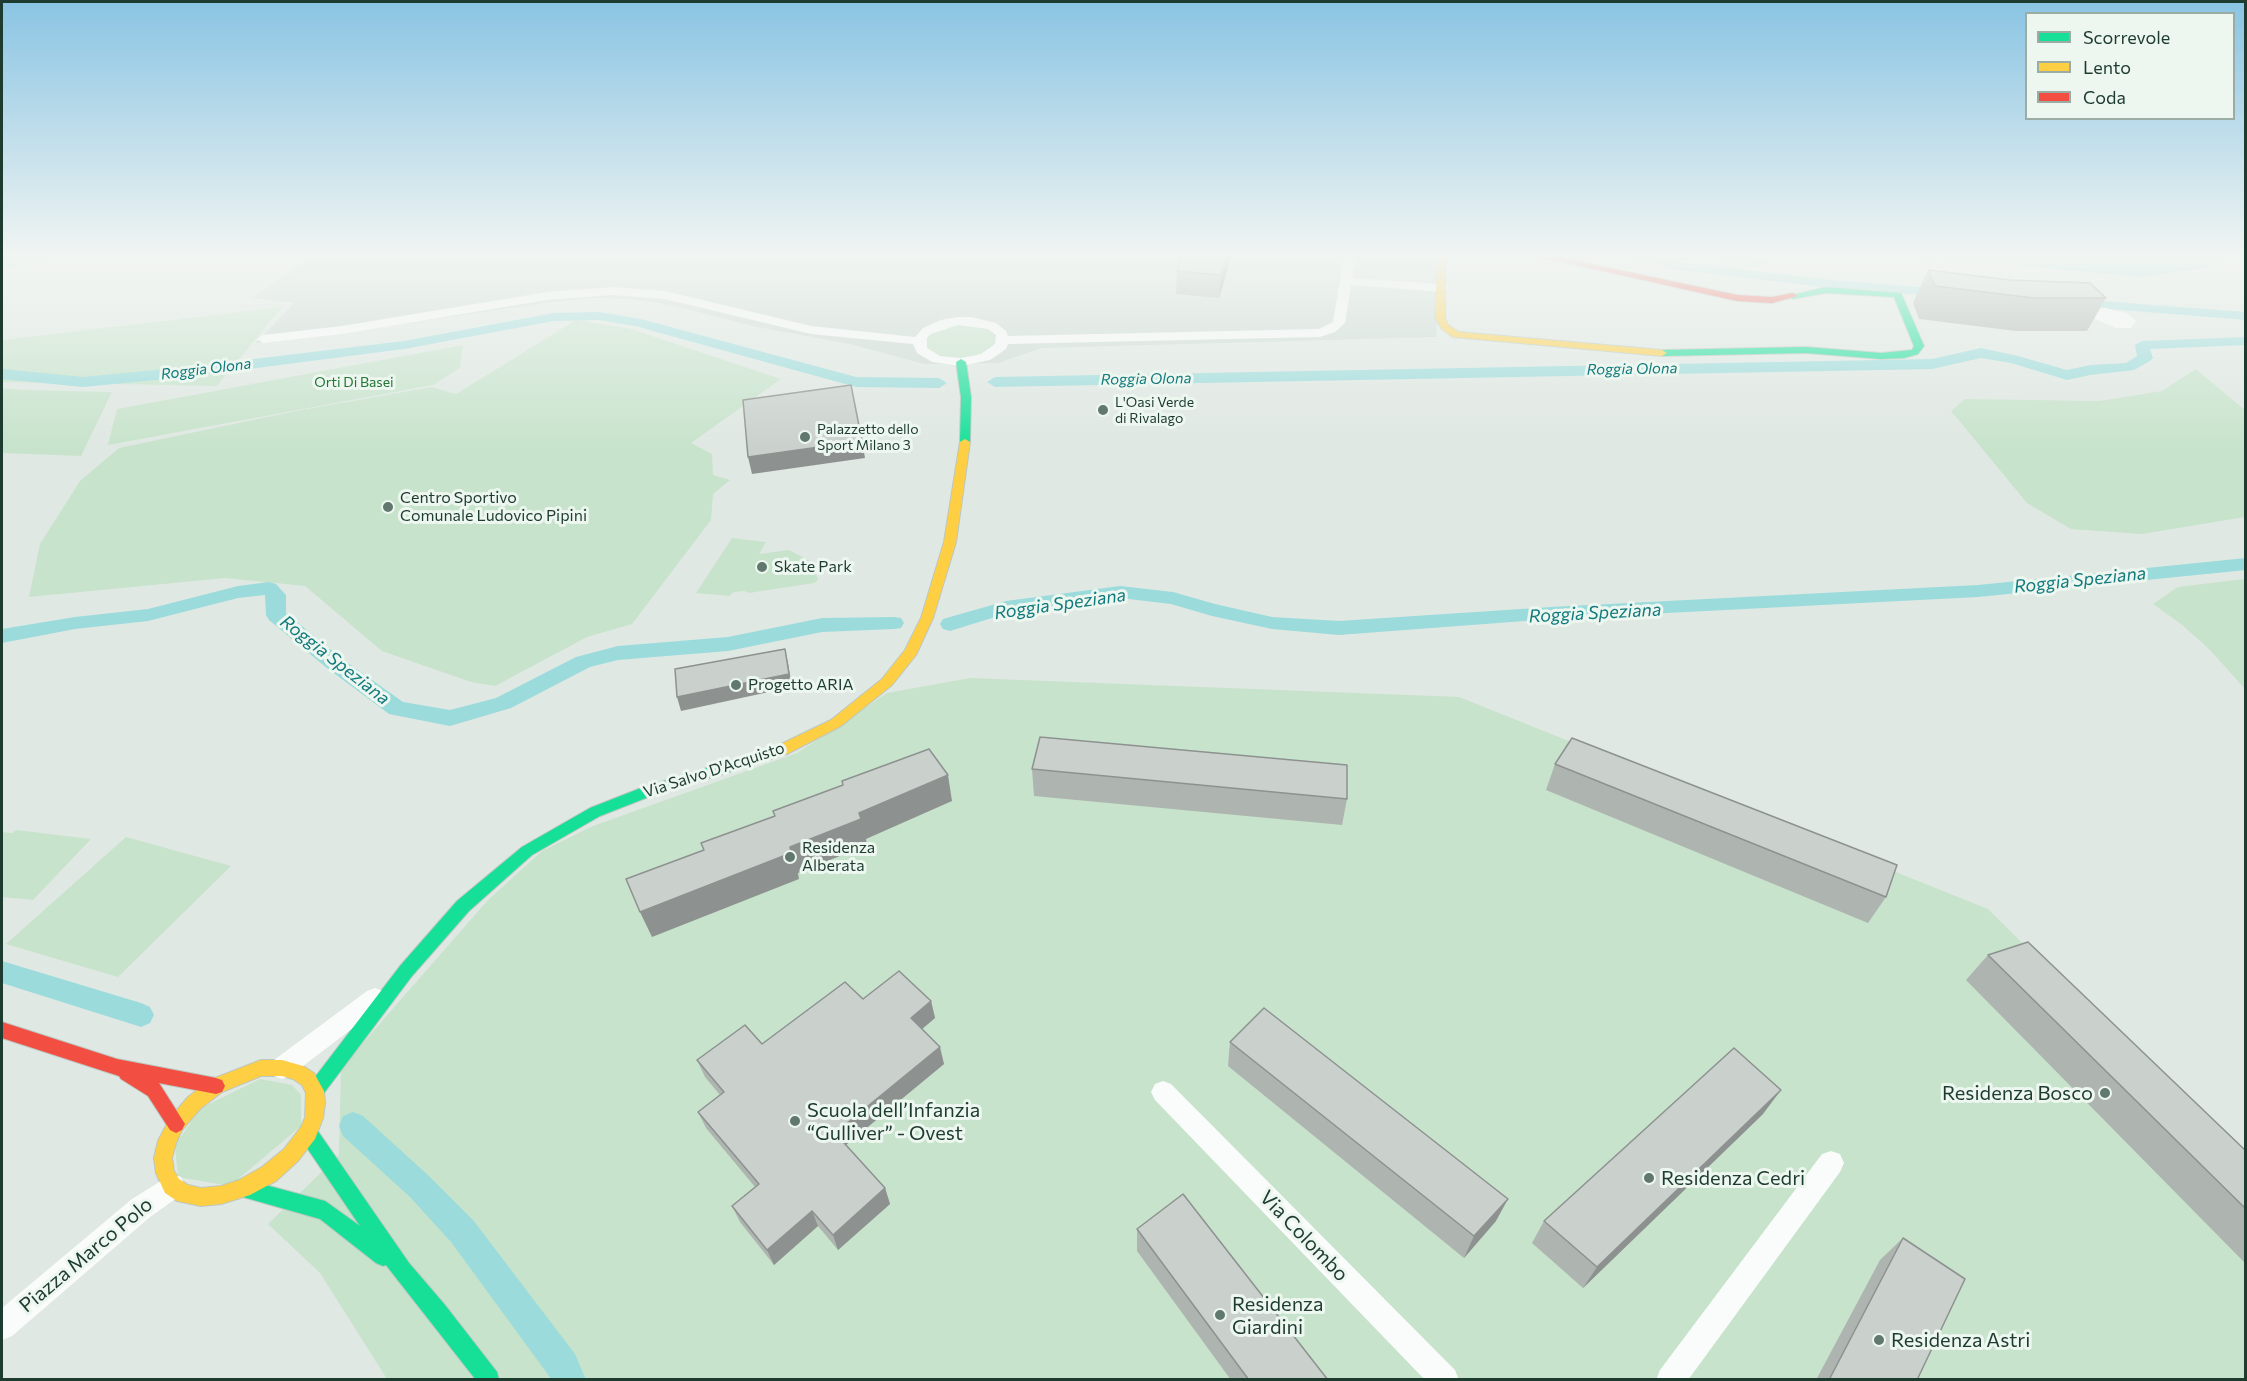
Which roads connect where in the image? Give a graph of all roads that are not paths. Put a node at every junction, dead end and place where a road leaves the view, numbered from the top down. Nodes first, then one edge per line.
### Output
1 (406, 319) edge
2 (767, 319) edge
3 (1340, 319) edge
4 (1441, 319) edge
5 (1911, 319) edge
6 (263, 339) dead end
7 (1003, 340) junction
8 (920, 341) junction
9 (961, 362) junction
10 (396, 983) junction
11 (2, 1030) edge
12 (117, 1067) junction
13 (282, 1068) junction
14 (216, 1086) junction
15 (315, 1091) junction
16 (1163, 1092) dead end
17 (176, 1124) junction
18 (308, 1133) junction
19 (1831, 1163) dead end
20 (172, 1186) junction
21 (243, 1188) junction
22 (402, 1270) junction
23 (2, 1326) edge
24 (489, 1380) edge
25 (1445, 1380) edge
26 (1670, 1380) edge

1 - 6 street
2 - 8 street
3 - 7 street
4 - 5 street
7 - 8 street
7 - 9 street
8 - 9 street
9 - 10 street, Via Salvo D'Acquisto
10 - 13 street, Via Salvo D'Acquisto
10 - 15 street, Via Salvo D'Acquisto
11 - 12 street
12 - 14 street
12 - 17 street
13 - 14 street
13 - 15 street
14 - 17 street
15 - 18 street
16 - 25 street, Via Colombo
17 - 20 street
18 - 21 street
18 - 22 street
19 - 26 street
20 - 21 street
20 - 23 street, Piazza Marco Polo
21 - 22 street
22 - 24 street

